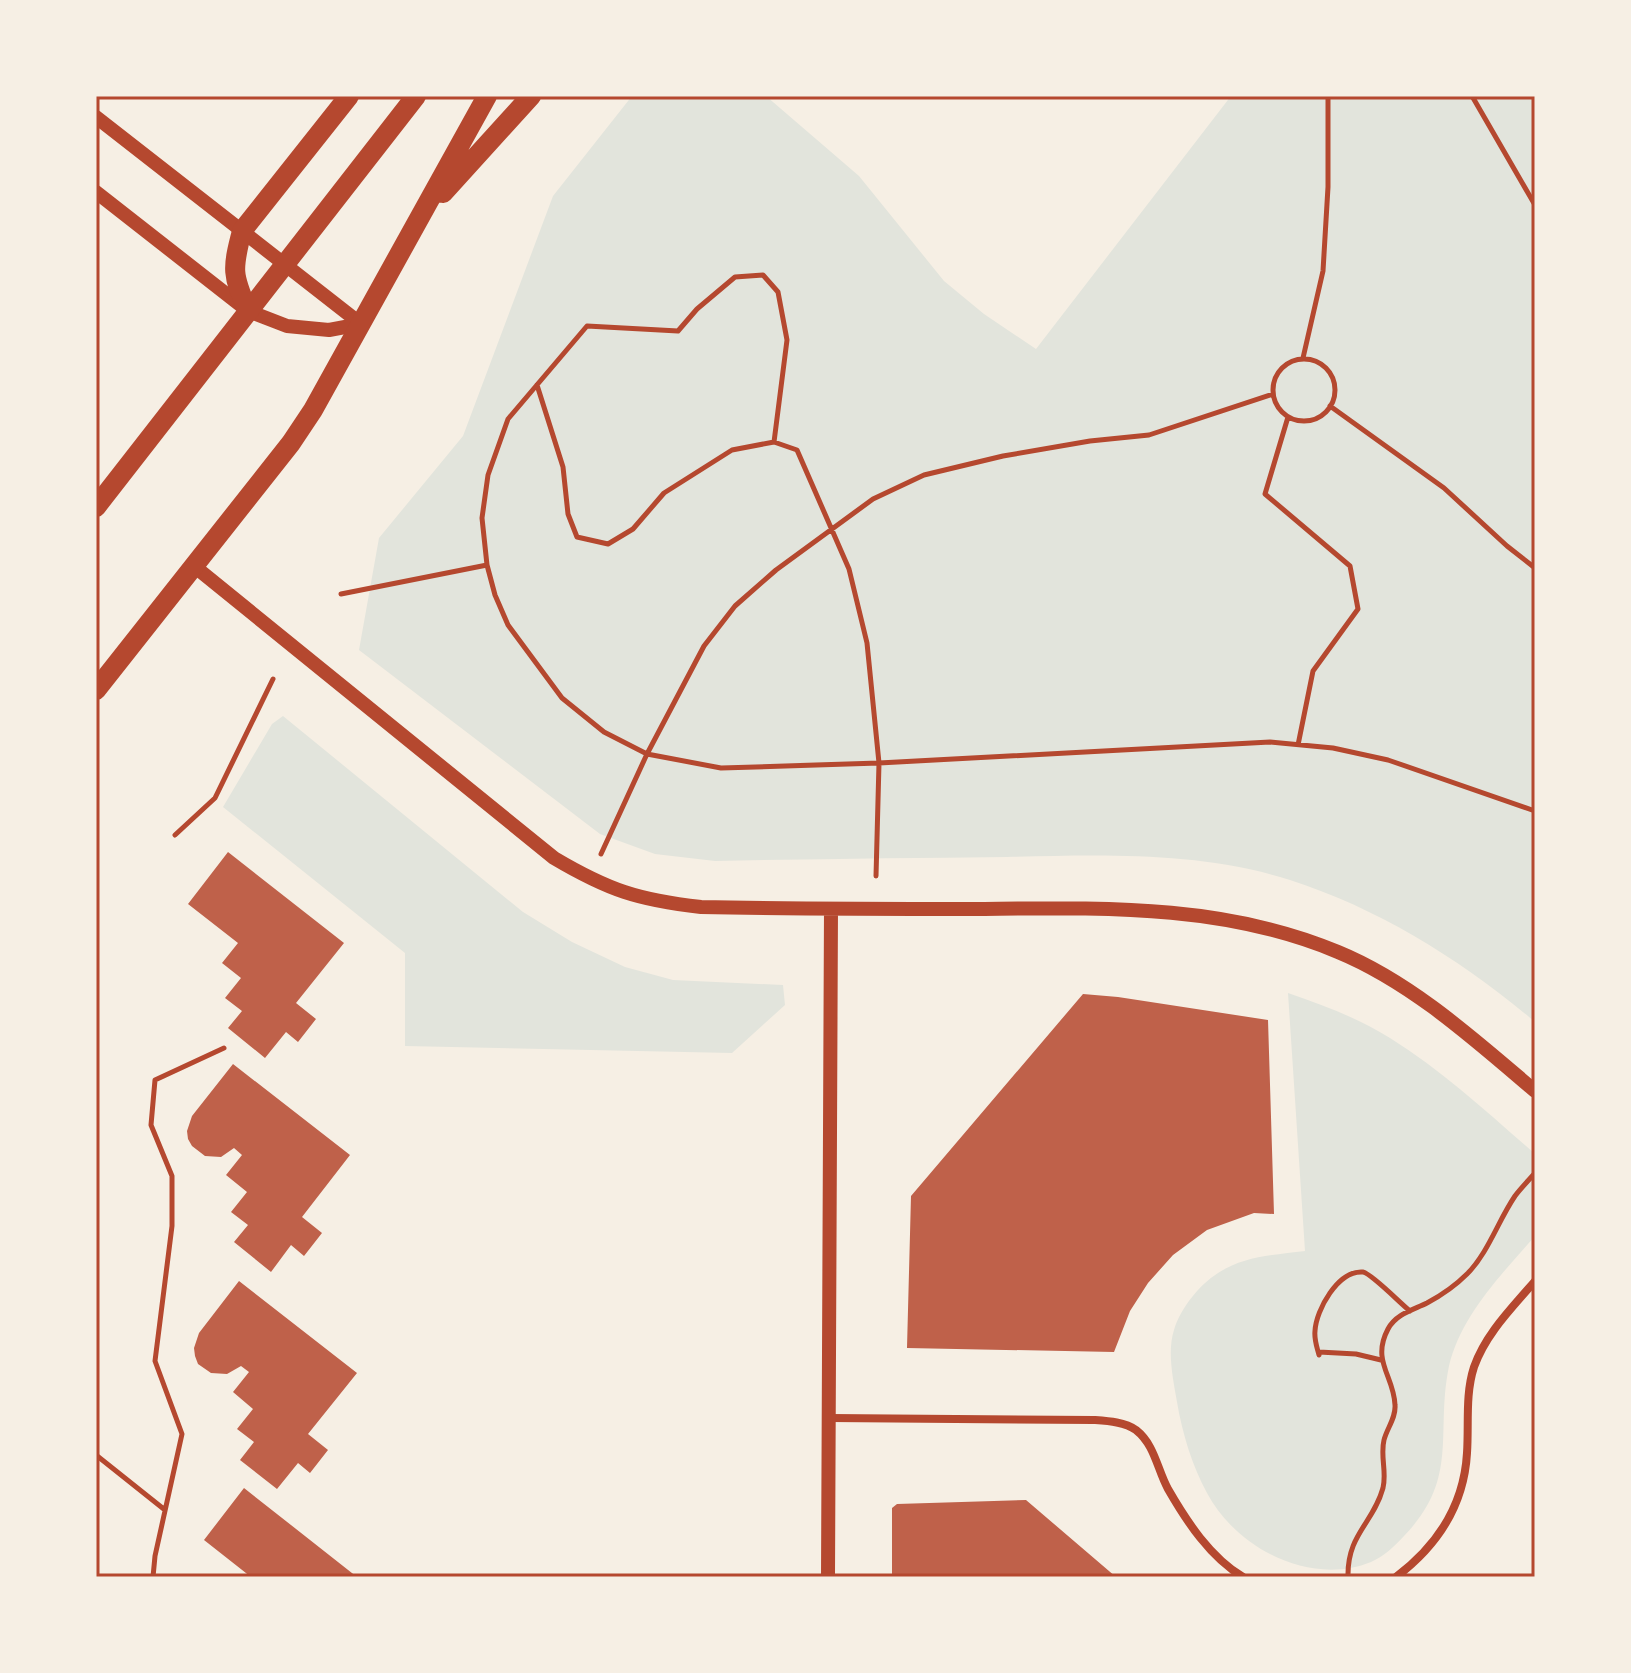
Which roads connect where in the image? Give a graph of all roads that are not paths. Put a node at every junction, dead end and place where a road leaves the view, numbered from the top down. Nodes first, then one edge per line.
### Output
1 (349, 96) edge
2 (416, 96) edge
3 (487, 96) edge
4 (531, 96) edge
5 (96, 117) edge
6 (96, 192) edge
7 (418, 220) junction
8 (242, 231) junction
9 (284, 264) junction
10 (248, 311) junction
11 (361, 324) junction
12 (96, 507) edge
13 (194, 566) junction
14 (96, 690) edge
15 (831, 909) junction
16 (1535, 1091) edge
17 (1535, 1281) edge
18 (830, 1418) junction
19 (828, 1577) edge
20 (1243, 1577) edge
21 (1396, 1577) edge

1 - 8 main road
2 - 9 main road
3 - 7 main road
4 - 7 main road
5 - 8 street
6 - 10 street
7 - 11 main road
8 - 9 street
8 - 10 main road
9 - 10 main road
9 - 11 street
10 - 11 street
10 - 12 main road
11 - 13 main road
13 - 14 main road
13 - 15 street
15 - 16 street
15 - 18 street
17 - 21 street
18 - 19 street
18 - 20 street

